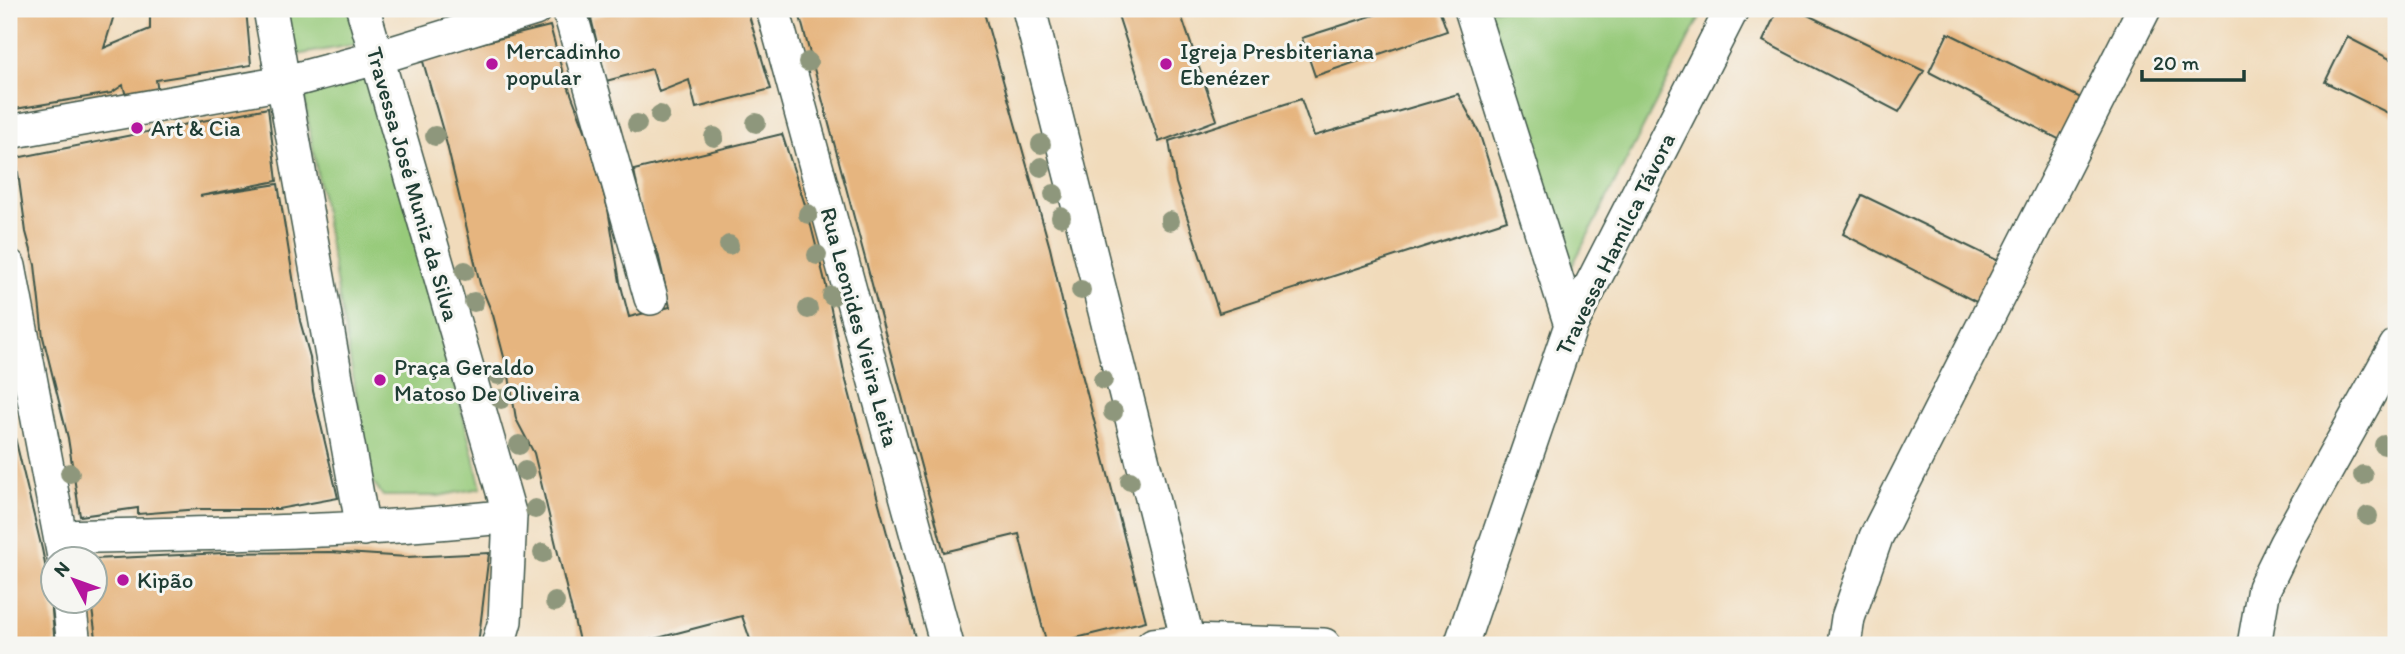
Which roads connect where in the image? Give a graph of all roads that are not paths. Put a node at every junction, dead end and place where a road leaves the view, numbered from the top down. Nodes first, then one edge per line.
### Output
1 (270, 9) edge
2 (363, 9) edge
3 (535, 9) edge
4 (569, 9) edge
5 (773, 9) edge
6 (1029, 9) edge
7 (1471, 9) edge
8 (1732, 9) edge
9 (2144, 9) edge
10 (376, 58) junction
11 (283, 83) junction
12 (9, 132) edge
13 (9, 266) edge
14 (651, 298) dead end
15 (1570, 325) junction
16 (2396, 346) edge
17 (510, 516) junction
18 (363, 528) junction
19 (63, 546) edge
20 (93, 546) edge
21 (71, 616) edge
22 (1188, 641) junction
23 (74, 645) edge
24 (498, 645) edge
25 (947, 645) edge
26 (1153, 645) edge
27 (1324, 645) edge
28 (1461, 645) edge
29 (1844, 645) edge
30 (2253, 645) edge

1 - 11 street
2 - 10 street, Travessa José Muniz da Silva
3 - 10 street
4 - 14 street
5 - 25 street, Rua Leonides Vieira Leita
6 - 22 street
7 - 15 street
8 - 15 street, Travessa Hamilca Távora
9 - 29 street
10 - 11 street
10 - 17 street, Travessa José Muniz da Silva
11 - 12 street
11 - 18 street
13 - 19 street
15 - 28 street, Travessa Hamilca Távora
16 - 30 street
17 - 18 street
17 - 24 street, Travessa José Muniz da Silva
18 - 20 street
21 - 23 street
22 - 26 street
22 - 27 street

